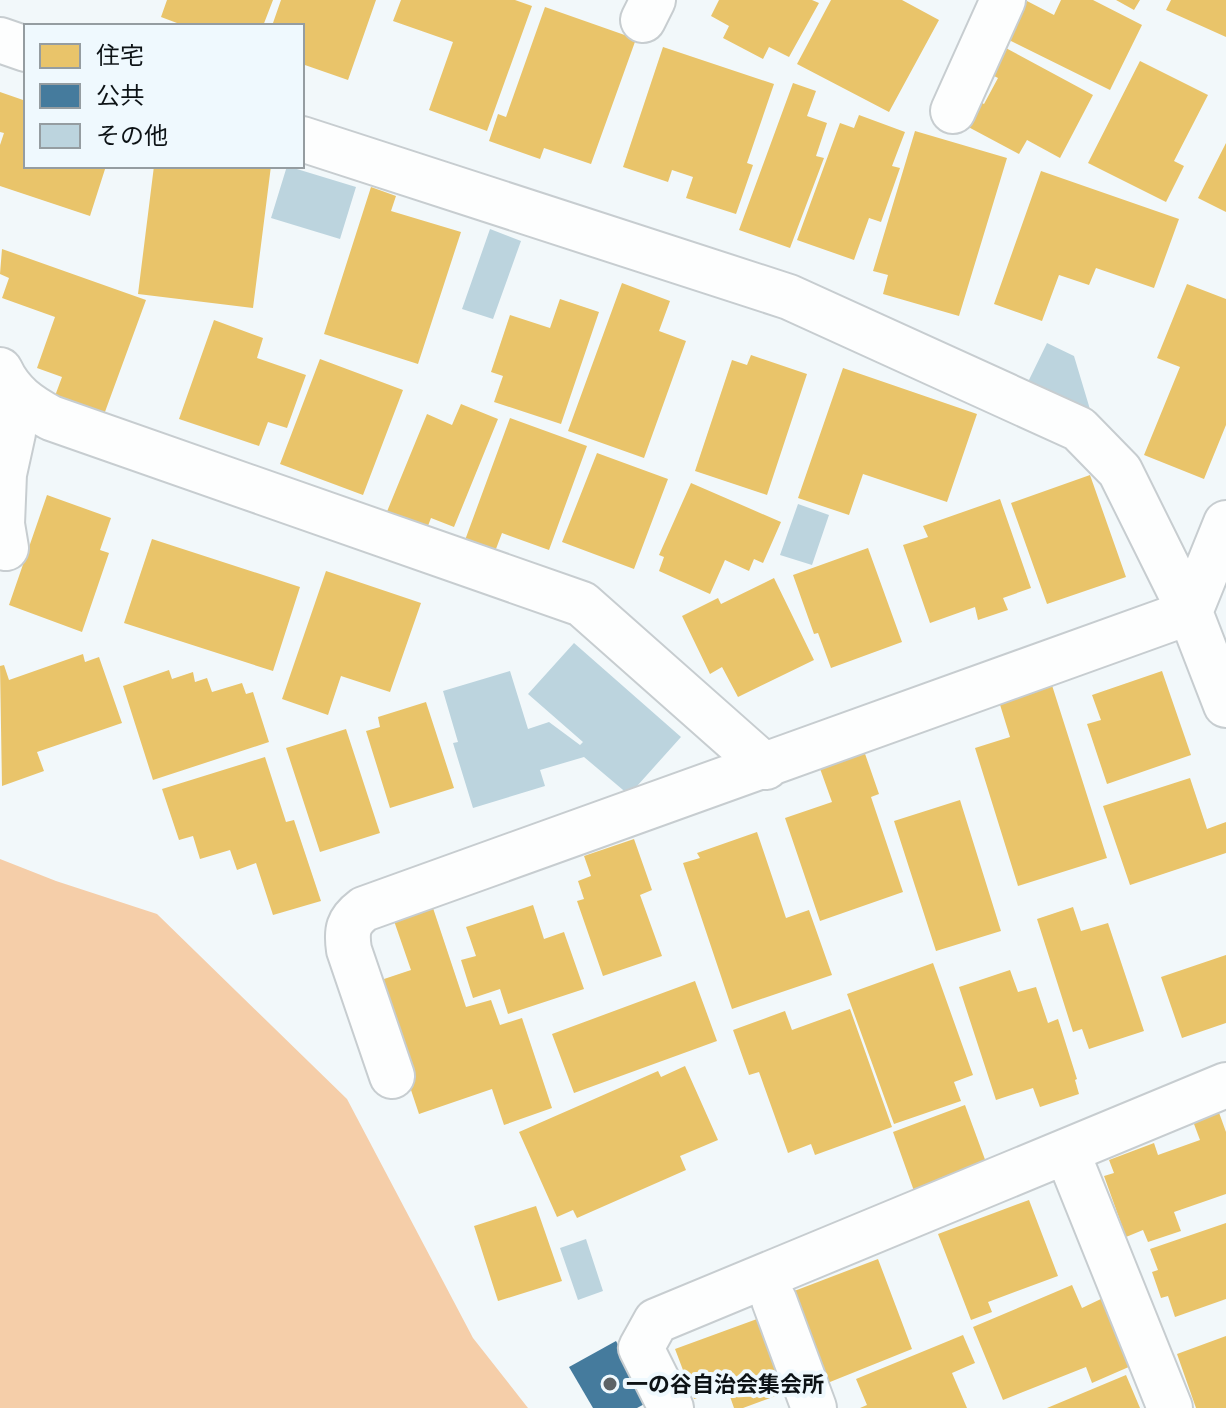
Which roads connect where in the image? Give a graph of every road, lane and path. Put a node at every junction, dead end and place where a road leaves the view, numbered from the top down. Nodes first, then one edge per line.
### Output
1 (1003, 0) edge
2 (0, 40) edge
3 (24, 48) edge
4 (953, 111) dead end
5 (304, 140) edge
6 (5, 379) edge
7 (1226, 523) edge
8 (6, 548) dead end
9 (1190, 612) junction
10 (1226, 705) edge
11 (766, 767) junction
12 (392, 1076) dead end
13 (1226, 1085) edge
14 (1067, 1152) junction
15 (774, 1300) dead end
16 (671, 1408) edge
17 (814, 1408) edge
18 (1170, 1408) edge

1 - 4 street
2 - 3 street
5 - 9 street
6 - 8 street
6 - 11 street
7 - 9 street
9 - 10 street
9 - 11 street
11 - 12 street
13 - 14 street
14 - 16 street
14 - 18 street
15 - 17 street

